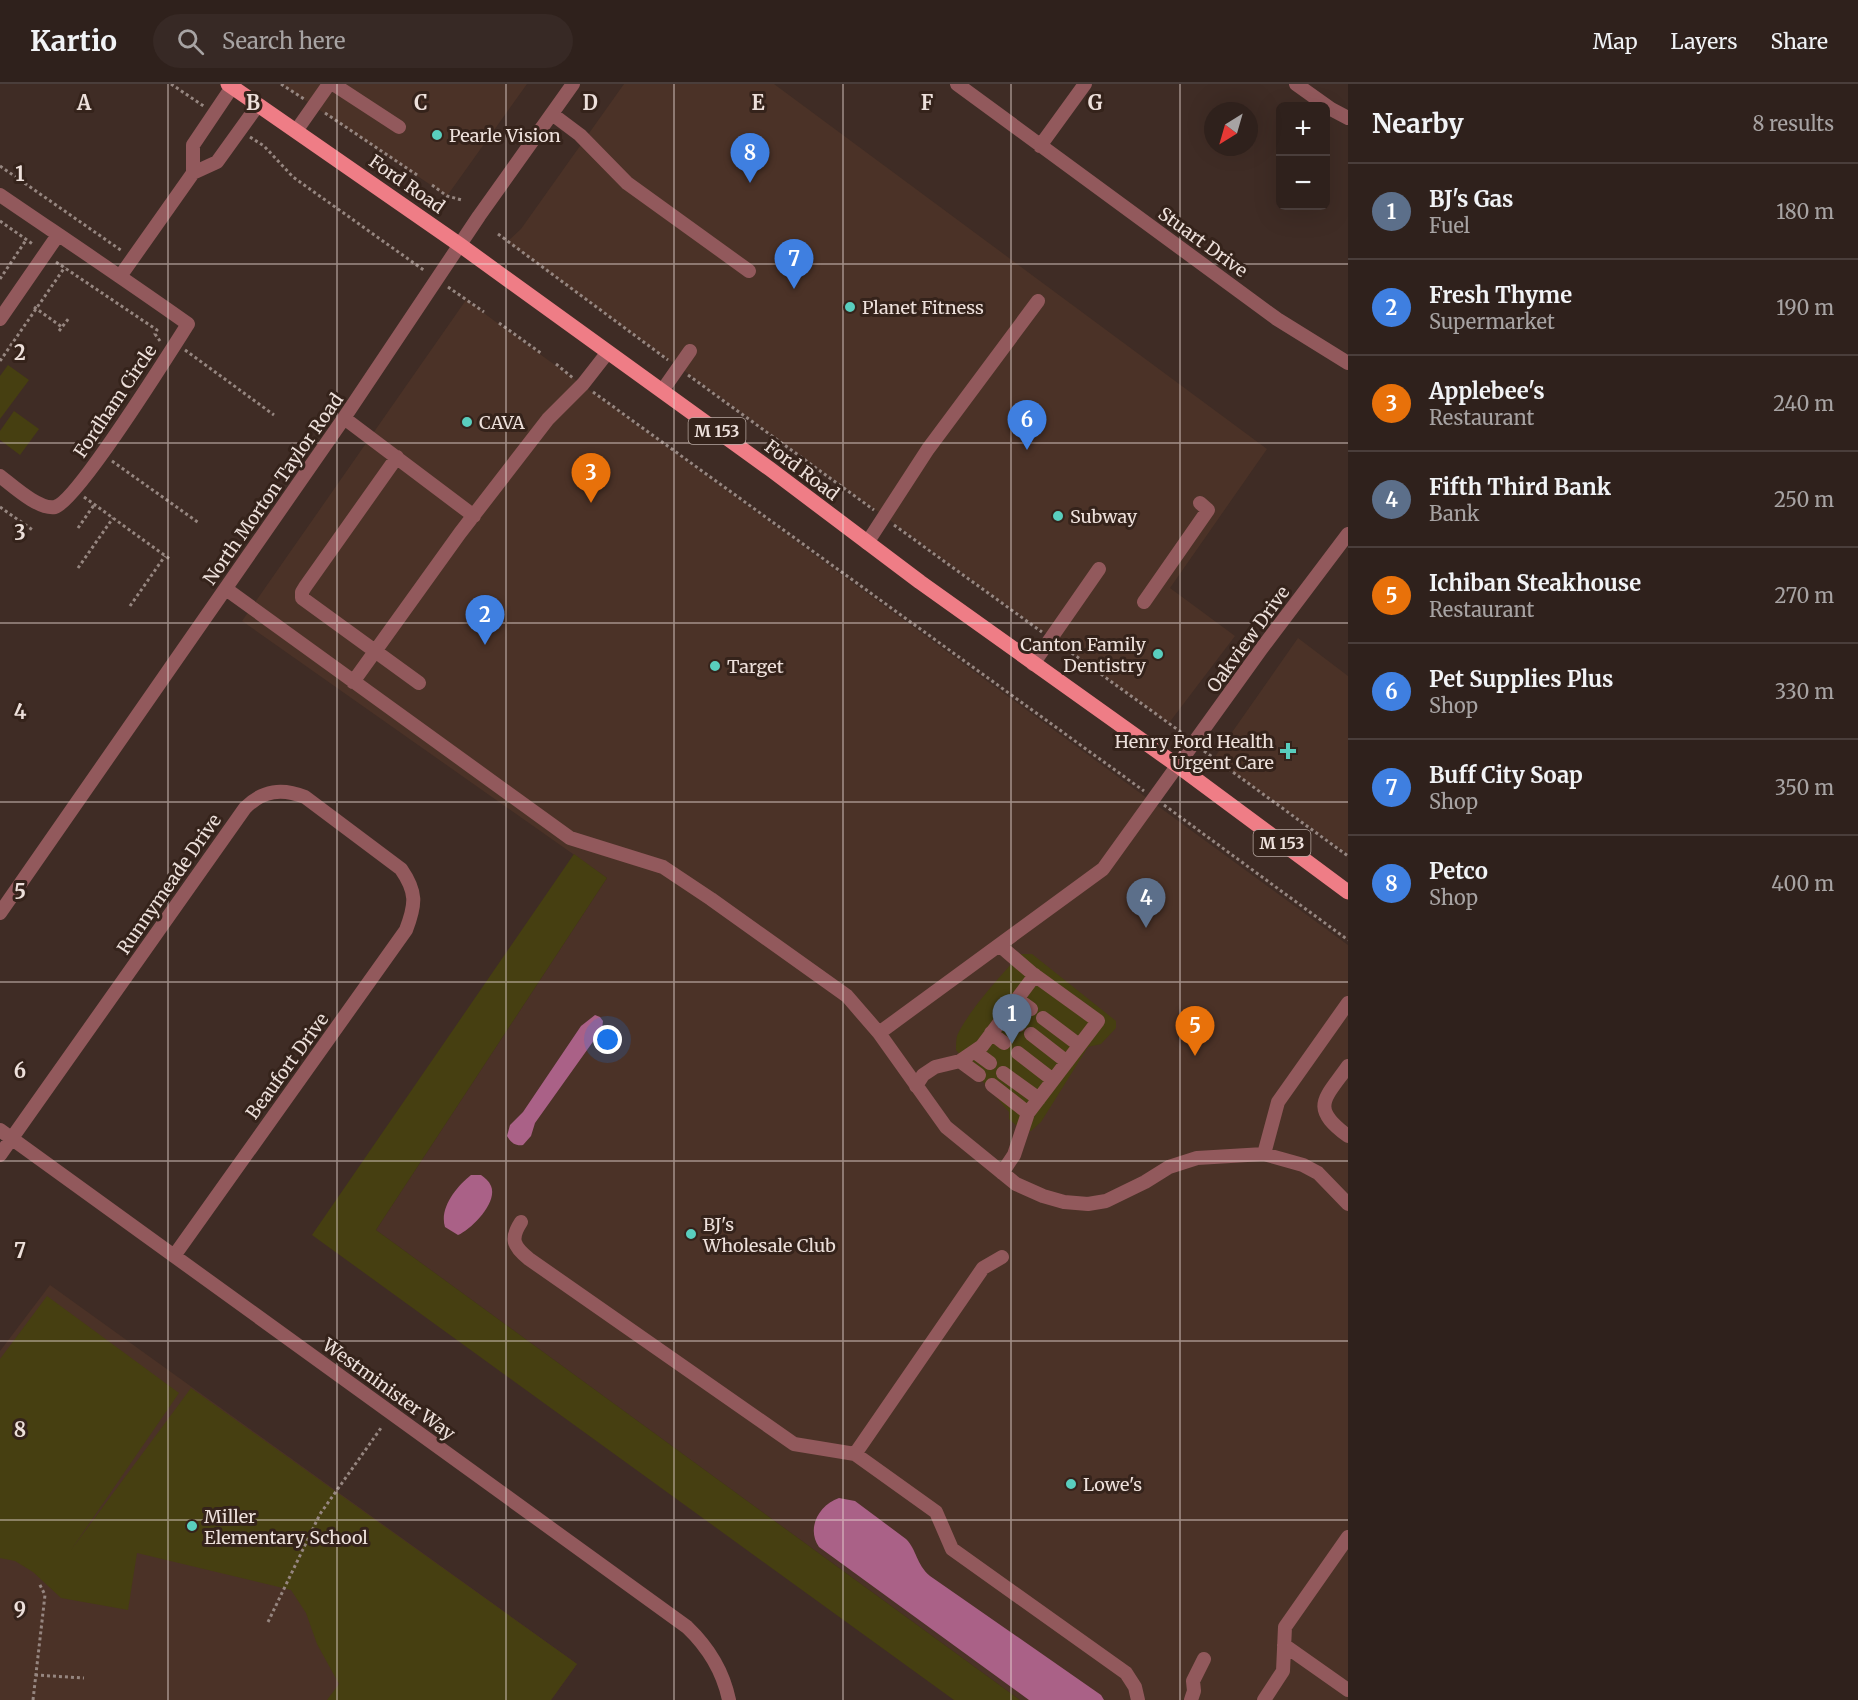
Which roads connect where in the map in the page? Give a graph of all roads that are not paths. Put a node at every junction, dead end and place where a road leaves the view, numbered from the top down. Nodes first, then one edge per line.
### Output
1 (331, 84) edge
2 (573, 84) edge
3 (957, 84) edge
4 (1085, 84) edge
5 (1296, 84) edge
6 (230, 86) edge
7 (258, 105) junction
8 (552, 114) junction
9 (1346, 121) edge
10 (399, 127) dead end
11 (296, 130) junction
12 (1040, 146) junction
13 (193, 174) junction
14 (0, 195) edge
15 (58, 236) junction
16 (460, 245) junction
17 (749, 271) dead end
18 (121, 275) junction
19 (1038, 301) dead end
20 (0, 319) edge
21 (690, 351) dead end
22 (608, 352) junction
23 (1348, 363) edge
24 (662, 391) junction
25 (344, 418) junction
26 (397, 458) junction
27 (0, 476) edge
28 (1200, 503) dead end
29 (474, 516) junction
30 (1348, 534) edge
31 (867, 543) junction
32 (1099, 569) dead end
33 (226, 589) junction
34 (1144, 602) dead end
35 (375, 652) junction
36 (1033, 664) junction
37 (353, 681) junction
38 (419, 683) dead end
39 (1178, 766) junction
40 (413, 891) joint
41 (1348, 892) edge
42 (0, 913) edge
43 (999, 945) junction
44 (1035, 975) junction
45 (1017, 999) junction
46 (1348, 1003) edge
47 (1031, 1009) dead end
48 (1006, 1014) junction
49 (1043, 1018) dead end
50 (1019, 1025) dead end
51 (879, 1033) junction
52 (991, 1034) junction
53 (1031, 1034) dead end
54 (1004, 1043) dead end
55 (1079, 1045) junction
56 (975, 1052) junction
57 (1017, 1053) dead end
58 (960, 1060) junction
59 (1067, 1062) junction
60 (990, 1063) dead end
61 (1348, 1066) edge
62 (1003, 1072) dead end
63 (979, 1076) dead end
64 (1053, 1080) junction
65 (992, 1085) dead end
66 (916, 1086) junction
67 (1039, 1099) junction
68 (1028, 1113) junction
69 (6, 1134) edge
70 (1348, 1136) edge
71 (1264, 1154) junction
72 (0, 1155) edge
73 (1002, 1173) junction
74 (1348, 1204) edge
75 (521, 1222) dead end
76 (174, 1256) junction
77 (1002, 1257) dead end
78 (855, 1454) junction
79 (1348, 1537) edge
80 (1284, 1645) junction
81 (1204, 1659) dead end
82 (1348, 1690) edge
83 (729, 1700) edge
84 (1138, 1700) edge
85 (1191, 1700) edge
86 (1264, 1700) edge

1 - 10 street
1 - 11 street
2 - 8 street, North Morton Taylor Road
3 - 12 street, Stuart Drive
4 - 12 street
5 - 9 street
6 - 7 main road, Ford Road / M 153
6 - 13 street
7 - 11 main road, Ford Road / M 153
7 - 13 street
8 - 16 street, North Morton Taylor Road
8 - 17 street
11 - 16 main road, Ford Road / M 153
12 - 23 street, Stuart Drive
13 - 18 street
14 - 15 street, Fordham Circle
15 - 18 street, Fordham Circle
15 - 20 street
16 - 22 main road, Ford Road / M 153
16 - 25 street, North Morton Taylor Road
18 - 27 street, Fordham Circle
19 - 31 street
21 - 24 street
22 - 24 main road, Ford Road / M 153
22 - 29 street
24 - 31 main road, Ford Road / M 153
25 - 26 street
25 - 33 street, North Morton Taylor Road
26 - 29 street
26 - 35 street
28 - 34 street
29 - 35 street
30 - 39 street, Oakview Drive
31 - 36 main road, Ford Road / M 153
32 - 36 street
33 - 37 street
33 - 42 street, North Morton Taylor Road
35 - 37 street
35 - 38 street
36 - 39 main road, Ford Road / M 153
37 - 51 street
39 - 41 main road, Ford Road / M 153
39 - 43 street, Oakview Drive
40 - 69 street, Runnymeade Drive
40 - 76 street, Beaufort Drive
43 - 44 street
43 - 51 street, Oakview Drive
44 - 45 street
44 - 55 street
45 - 47 street
45 - 48 street
46 - 71 street
48 - 50 street
48 - 52 street
49 - 55 street
51 - 66 street
52 - 54 street
52 - 56 street
53 - 59 street
55 - 59 street
56 - 58 street
56 - 60 street
57 - 64 street
58 - 63 street
58 - 66 street
59 - 64 street
61 - 70 street
62 - 67 street
64 - 67 street
65 - 68 street
66 - 73 street
67 - 68 street
68 - 73 street
69 - 72 street, Runnymeade Drive
69 - 76 street, Westminister Way
71 - 73 street
71 - 74 street
75 - 78 street
76 - 83 street, Westminister Way
77 - 78 street
78 - 84 street
79 - 80 street
80 - 82 street
80 - 86 street
81 - 85 street

